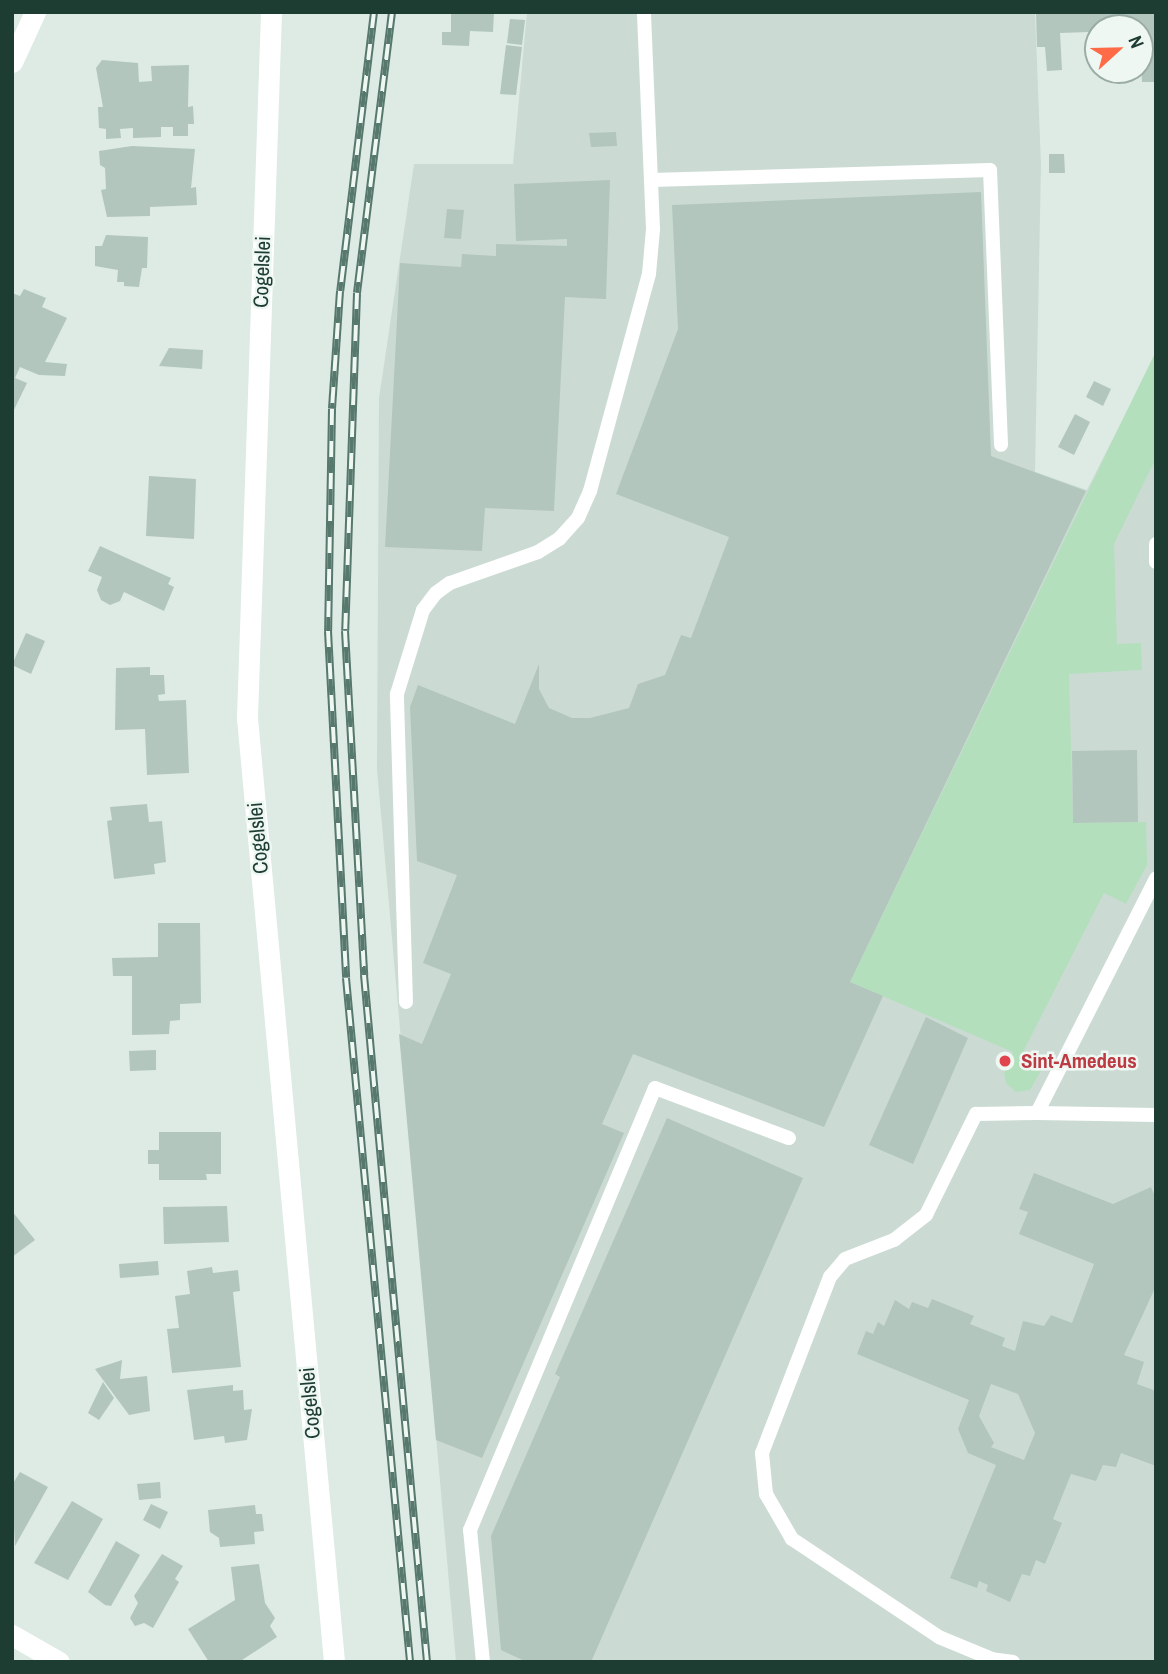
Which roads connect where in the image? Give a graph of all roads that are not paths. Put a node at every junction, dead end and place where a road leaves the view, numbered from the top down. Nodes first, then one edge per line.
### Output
1 (35, 12) edge
2 (271, 12) edge
3 (644, 12) edge
4 (12, 62) edge
5 (651, 180) junction
6 (1001, 445) dead end
7 (1156, 544) edge
8 (1156, 562) edge
9 (1156, 878) edge
10 (407, 1002) dead end
11 (1037, 1113) junction
12 (1156, 1115) edge
13 (789, 1138) dead end
14 (12, 1635) edge
15 (59, 1662) edge
16 (334, 1662) edge
17 (483, 1662) edge
18 (1013, 1662) edge

1 - 4 street
2 - 16 street, Cogelslei
3 - 5 lane
5 - 6 lane
5 - 10 lane
7 - 8 lane
9 - 11 lane
11 - 12 lane
11 - 18 lane
13 - 17 lane
14 - 15 street

